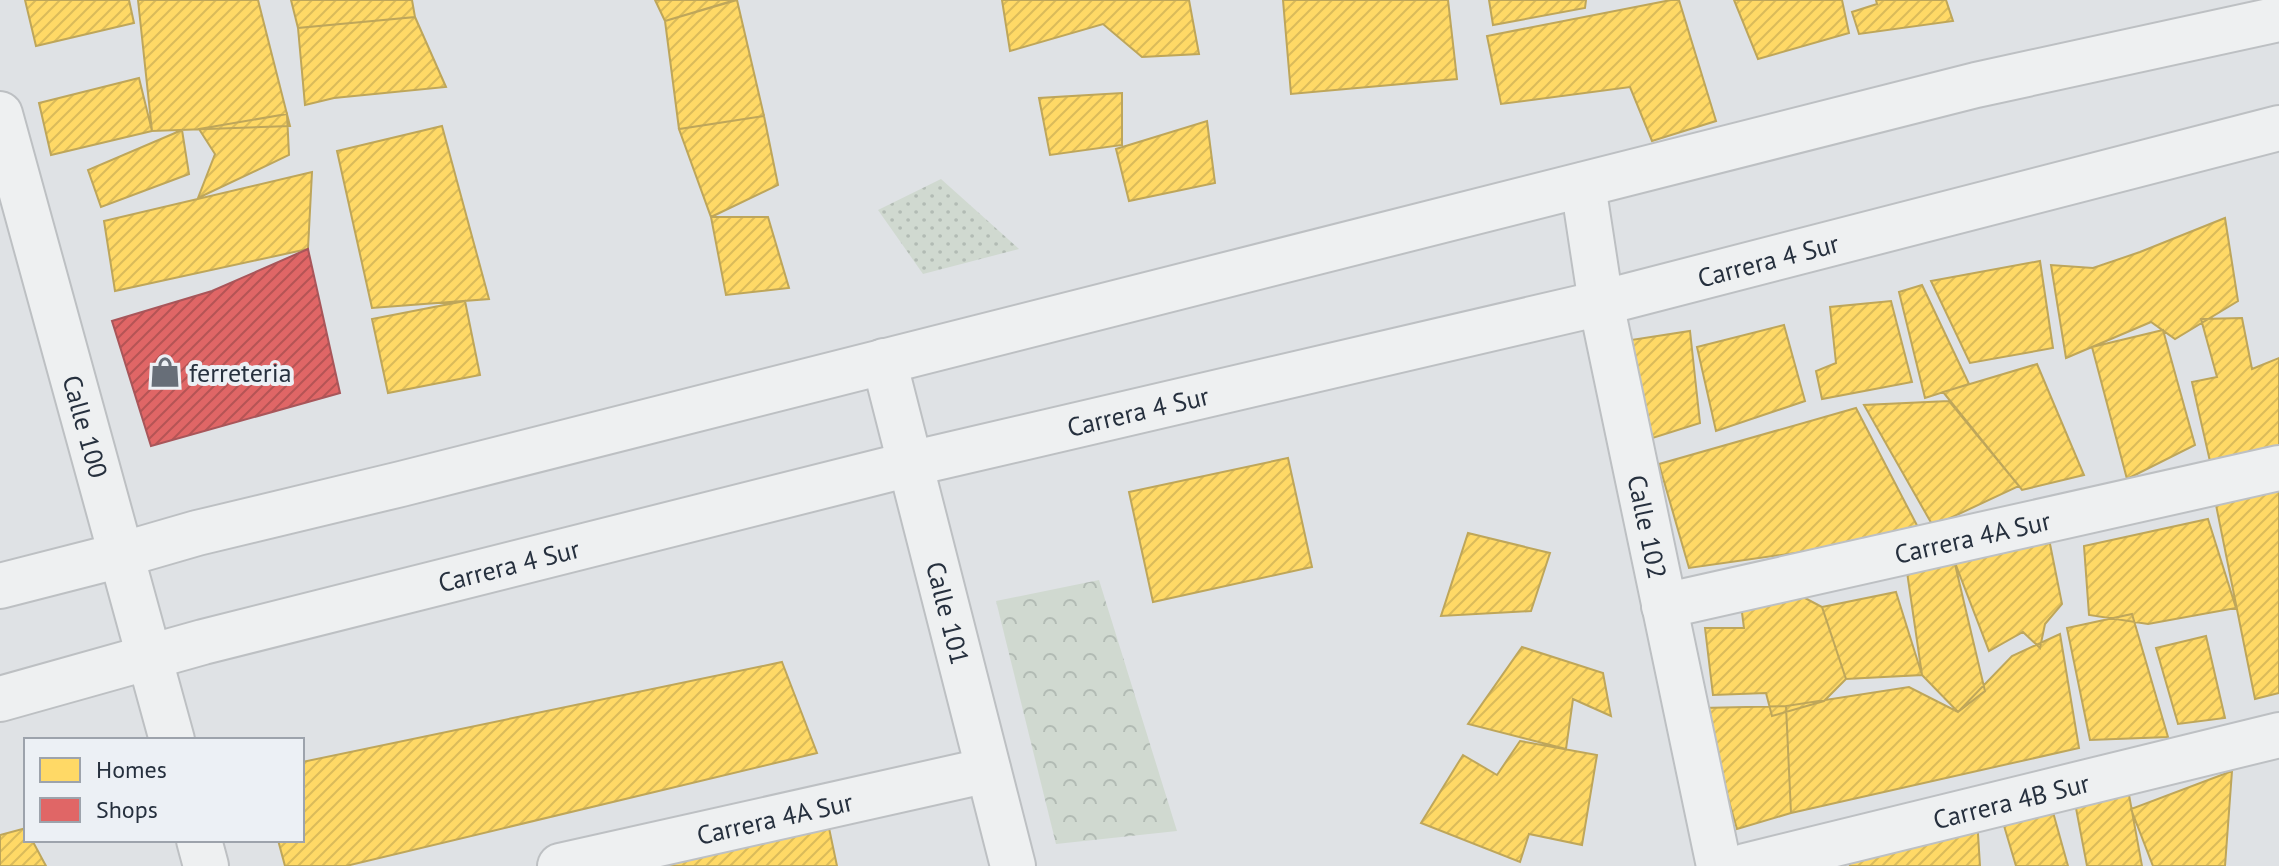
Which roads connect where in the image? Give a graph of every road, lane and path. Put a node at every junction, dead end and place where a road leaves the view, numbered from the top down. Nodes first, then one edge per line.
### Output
1 (2279, 19) edge
2 (0, 114) edge
3 (2279, 128) edge
4 (1583, 185) junction
5 (1601, 303) junction
6 (884, 361) junction
7 (910, 464) junction
8 (2279, 468) edge
9 (121, 555) junction
10 (0, 586) edge
11 (1664, 606) junction
12 (149, 658) junction
13 (0, 699) edge
14 (2279, 735) edge
15 (171, 738) edge
16 (988, 770) junction
17 (200, 842) edge
18 (206, 866) edge
19 (560, 866) edge
20 (1013, 866) edge
21 (1719, 866) edge
22 (1745, 866) edge

1 - 4 street
2 - 9 street, Calle 100
3 - 5 street, Carrera 4 Sur
4 - 5 street, Calle 102
4 - 6 street
5 - 7 street, Carrera 4 Sur
5 - 11 street, Calle 102
6 - 7 street, Calle 101
6 - 9 street
7 - 12 street, Carrera 4 Sur
7 - 16 street, Calle 101
8 - 11 street, Carrera 4A Sur
9 - 10 street
9 - 12 street, Calle 100
11 - 21 street, Calle 102
12 - 13 street, Carrera 4 Sur
12 - 15 street, Calle 100
14 - 22 street, Carrera 4B Sur
16 - 19 street, Carrera 4A Sur
16 - 20 street, Calle 101
17 - 18 street

